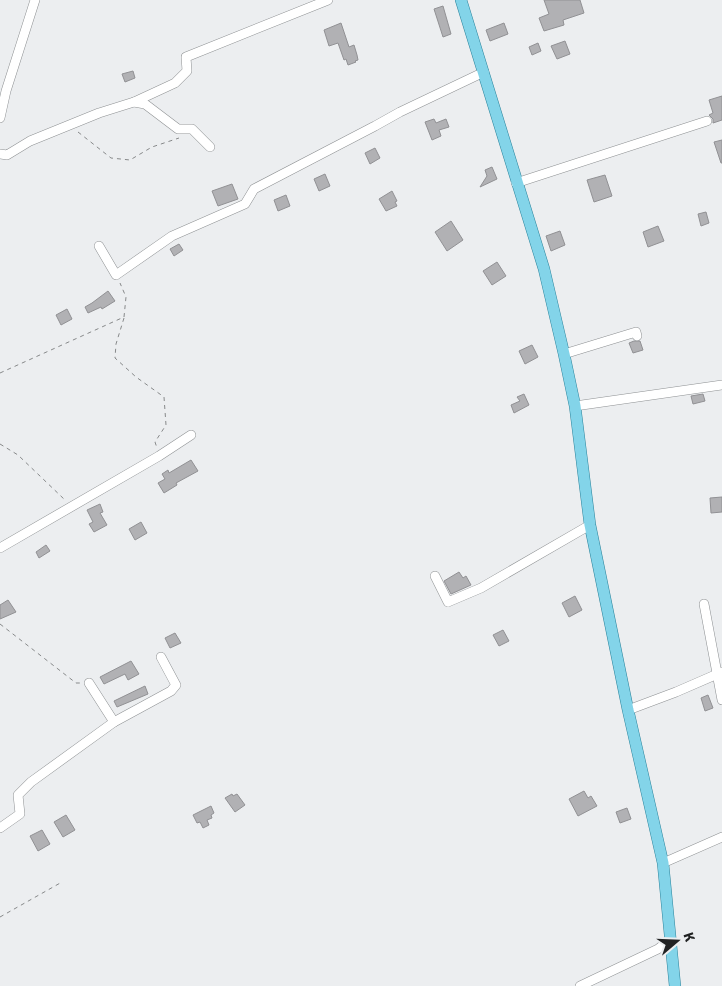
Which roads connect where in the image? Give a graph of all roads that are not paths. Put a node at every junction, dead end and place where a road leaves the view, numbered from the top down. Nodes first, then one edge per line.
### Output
1 (35, 0) edge
2 (328, 0) edge
3 (461, 0) edge
4 (484, 72) junction
5 (134, 102) junction
6 (0, 118) edge
7 (707, 121) dead end
8 (210, 147) dead end
9 (0, 154) edge
10 (516, 183) junction
11 (99, 246) dead end
12 (637, 336) dead end
13 (564, 354) junction
14 (722, 385) edge
15 (575, 406) junction
16 (191, 435) dead end
17 (590, 525) junction
18 (0, 548) edge
19 (435, 576) dead end
20 (704, 604) dead end
21 (161, 657) dead end
22 (720, 673) edge
23 (89, 683) road end
24 (722, 700) edge
25 (628, 710) junction
26 (114, 722) junction
27 (0, 828) edge
28 (722, 837) edge
29 (663, 863) junction
30 (671, 939) junction
31 (580, 986) edge
32 (674, 986) edge

1 - 6 street
2 - 5 street
3 - 4 main road
4 - 10 main road
4 - 11 street
5 - 8 street
5 - 9 street
7 - 10 street
10 - 13 main road
12 - 13 street
13 - 15 main road
14 - 15 street
15 - 17 main road
16 - 18 street
17 - 19 street
17 - 25 main road
20 - 22 street
21 - 26 street
22 - 24 street
22 - 25 street
23 - 26 street
25 - 29 main road
26 - 27 street
28 - 29 street
29 - 30 main road
30 - 31 street
30 - 32 main road

